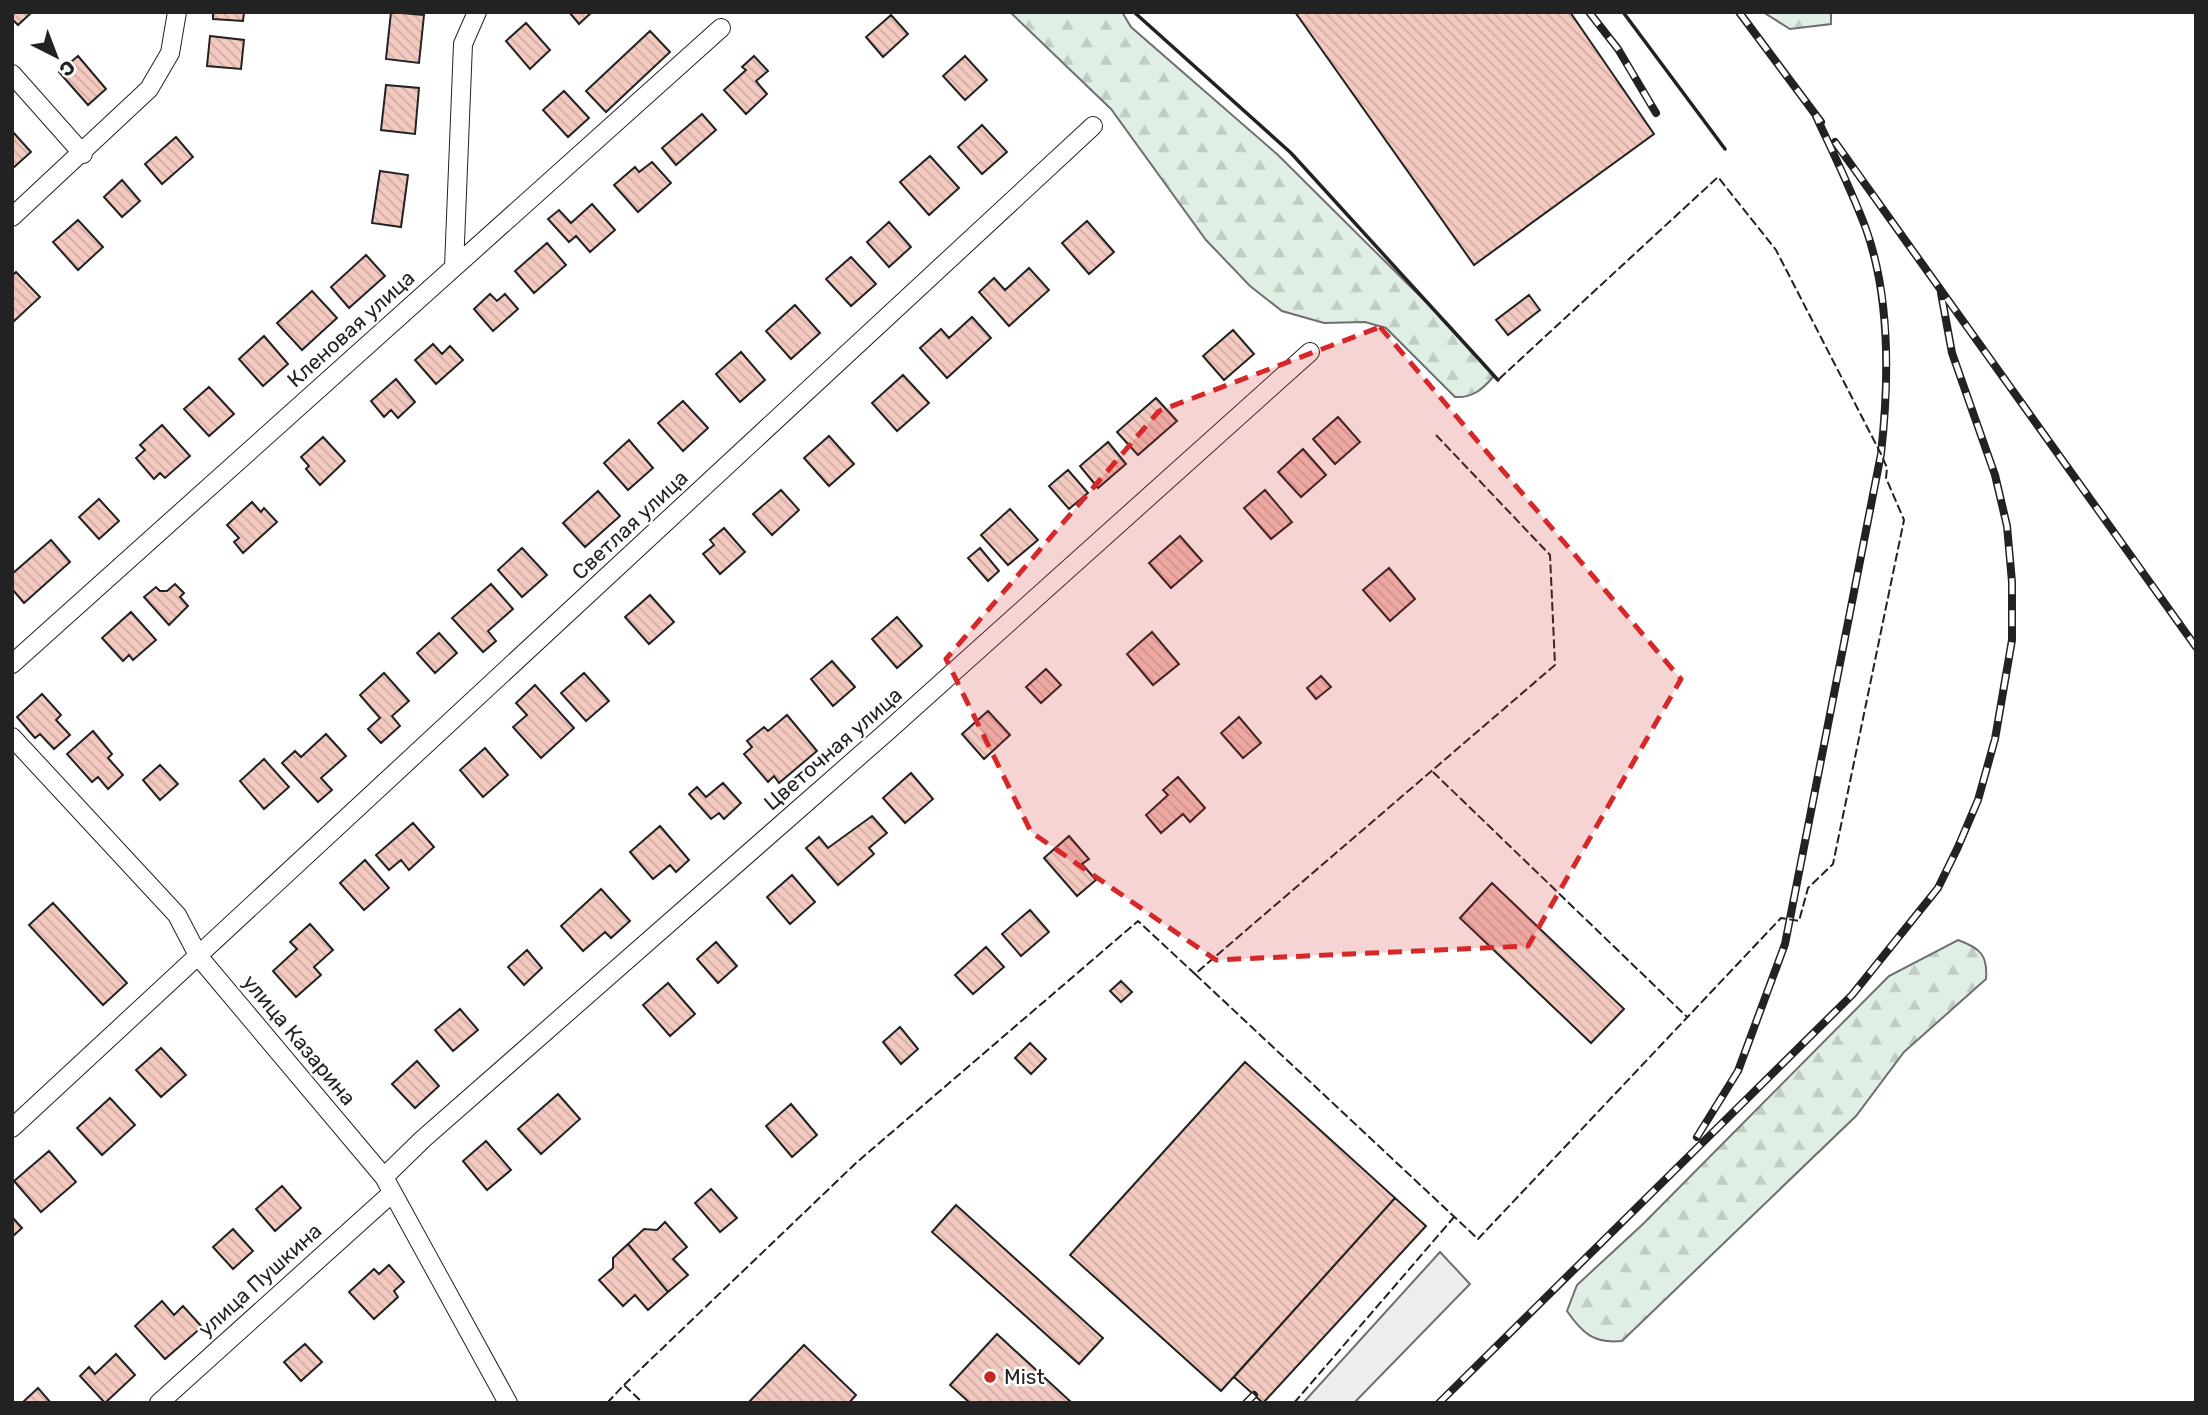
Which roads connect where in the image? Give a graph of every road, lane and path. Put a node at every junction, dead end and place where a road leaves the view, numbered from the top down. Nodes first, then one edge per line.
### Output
1 (177, 12) edge
2 (477, 12) edge
3 (721, 28) dead end
4 (12, 74) edge
5 (1093, 126) dead end
6 (83, 154) junction
7 (12, 217) edge
8 (454, 267) junction
9 (1310, 352) dead end
10 (12, 664) edge
11 (12, 737) edge
12 (199, 957) junction
13 (12, 1128) edge
14 (384, 1177) junction
15 (392, 1193) junction
16 (159, 1403) edge
17 (508, 1403) edge

1 - 6 street
2 - 8 street
3 - 8 street, Кленовая улица
4 - 6 street
5 - 12 street, Светлая улица
6 - 7 street
8 - 10 street, Кленовая улица
9 - 14 street, Цветочная улица
11 - 12 street, улица Казарина
12 - 13 street, Светлая улица
12 - 14 street, улица Казарина
14 - 15 street, улица Казарина
15 - 16 street, улица Пушкина
15 - 17 street, улица Казарина

